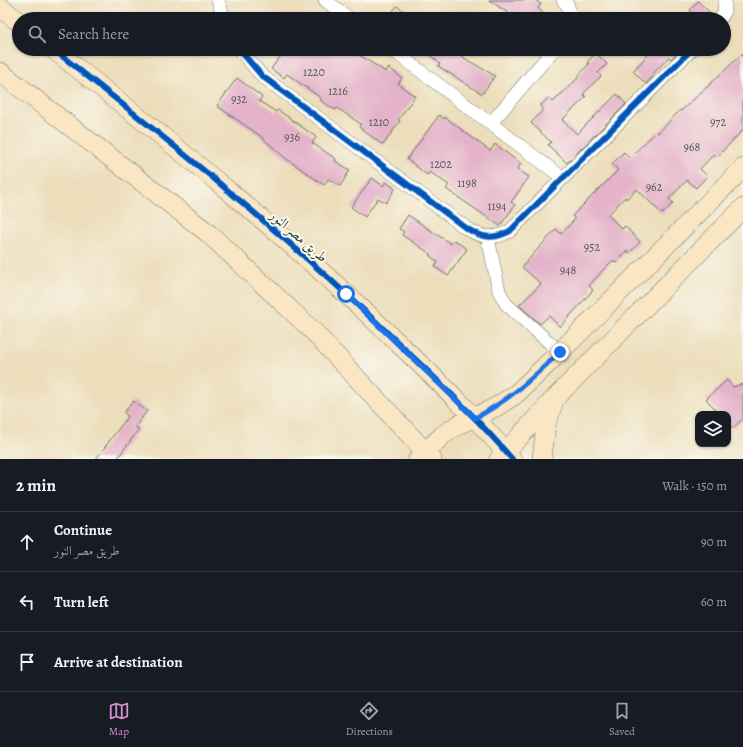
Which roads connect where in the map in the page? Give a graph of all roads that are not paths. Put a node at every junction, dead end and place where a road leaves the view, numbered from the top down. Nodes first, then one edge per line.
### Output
1 (218, 0) edge
2 (325, 0) edge
3 (564, 0) edge
4 (725, 0) edge
5 (0, 7) edge
6 (222, 12) edge
7 (341, 12) edge
8 (569, 12) edge
9 (724, 12) edge
10 (12, 16) edge
11 (62, 56) edge
12 (245, 56) edge
13 (400, 56) edge
14 (548, 56) edge
15 (685, 56) edge
16 (0, 72) edge
17 (491, 123) junction
18 (743, 168) edge
19 (564, 178) junction
20 (743, 208) edge
21 (488, 238) junction
22 (560, 352) junction
23 (556, 398) junction
24 (475, 418) junction
25 (505, 456) edge
26 (425, 457) edge
27 (542, 459) edge

1 - 6 street
2 - 7 street
3 - 8 street
4 - 9 street
5 - 10 street
11 - 24 street, طريق مصر النور
12 - 21 street
13 - 17 street
14 - 17 street
15 - 19 street
16 - 26 street
17 - 19 street
18 - 22 street
19 - 21 street
20 - 23 street
21 - 22 street
22 - 24 street
23 - 25 street
23 - 27 street
24 - 25 street, طريق مصر النور
24 - 26 street

